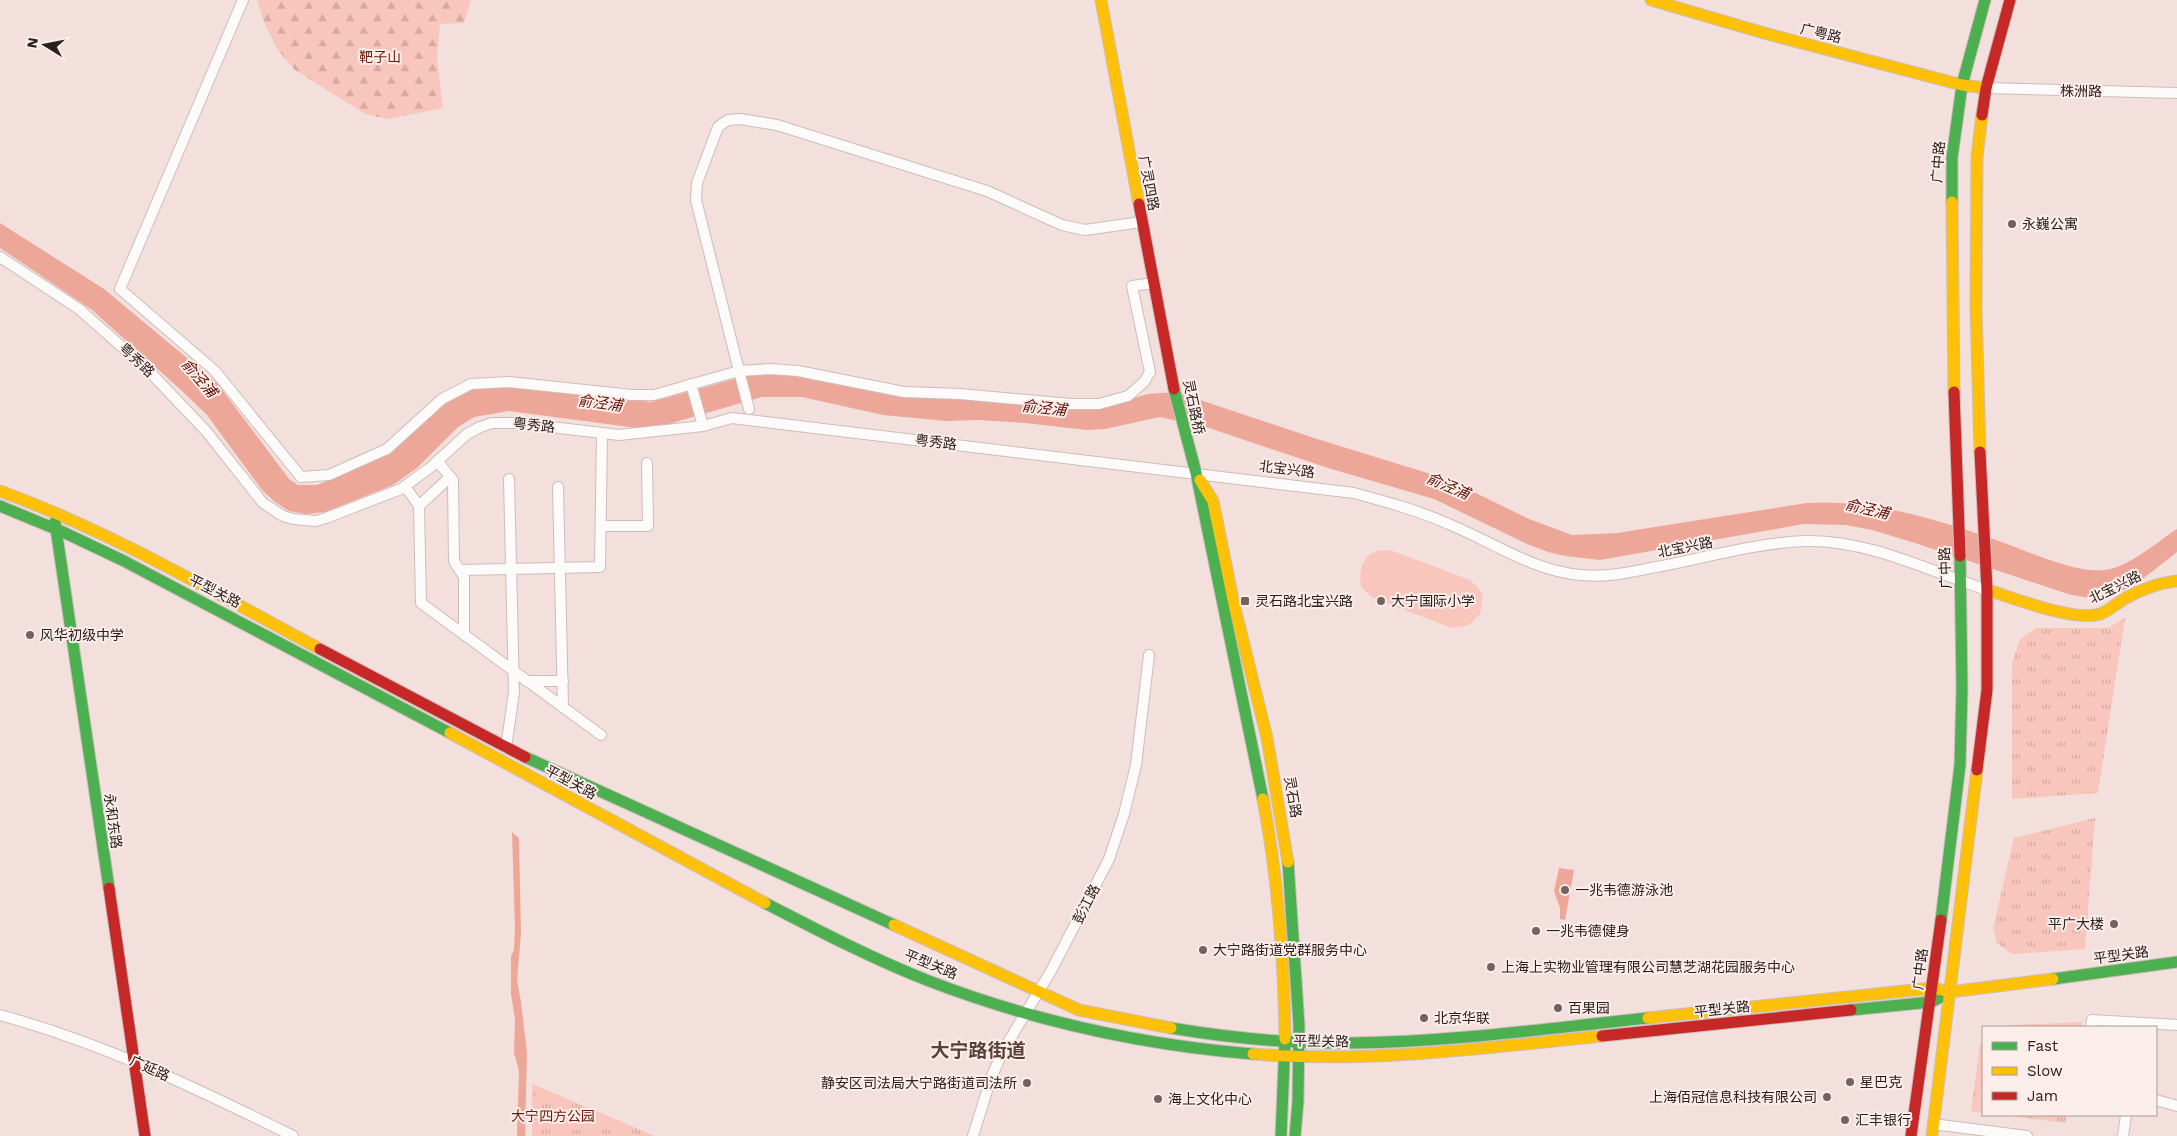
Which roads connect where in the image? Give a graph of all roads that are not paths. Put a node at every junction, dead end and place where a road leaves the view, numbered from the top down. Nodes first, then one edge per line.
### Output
1 (243, 0) edge
2 (1101, 0) edge
3 (1651, 0) edge
4 (1985, 0) edge
5 (2010, 0) edge
6 (1962, 84) junction
7 (1986, 88) junction
8 (2177, 93) edge
9 (1141, 222) junction
10 (0, 257) edge
11 (1154, 283) junction
12 (1171, 371) joint
13 (739, 373) junction
14 (691, 384) junction
15 (749, 408) dead end
16 (703, 426) junction
17 (602, 433) junction
18 (1188, 449) joint
19 (437, 462) junction
20 (647, 463) dead end
21 (1196, 473) junction
22 (450, 477) junction
23 (509, 480) dead end
24 (405, 486) junction
25 (558, 487) dead end
26 (0, 491) edge
27 (0, 506) edge
28 (420, 506) junction
29 (54, 511) junction
30 (601, 526) junction
31 (55, 528) junction
32 (558, 569) junction
33 (460, 570) junction
34 (511, 570) junction
35 (1960, 581) junction
36 (2177, 581) edge
37 (1987, 590) junction
38 (464, 634) junction
39 (1149, 655) dead end
40 (514, 671) junction
41 (526, 680) junction
42 (563, 681) junction
43 (563, 707) junction
44 (601, 735) dead end
45 (506, 748) junction
46 (2177, 962) edge
47 (1933, 988) junction
48 (1038, 991) junction
49 (1950, 992) junction
50 (1931, 1002) junction
51 (1026, 1012) junction
52 (0, 1015) edge
53 (2177, 1025) edge
54 (2091, 1026) edge
55 (1284, 1042) junction
56 (1299, 1042) junction
57 (1284, 1056) junction
58 (1299, 1056) junction
59 (134, 1061) junction
60 (2157, 1100) edge
61 (2177, 1106) edge
62 (2126, 1116) edge
63 (1933, 1130) edge
64 (145, 1136) edge
65 (293, 1136) edge
66 (973, 1136) edge
67 (1281, 1136) edge
68 (1295, 1136) edge
69 (1911, 1136) edge
70 (2027, 1136) edge
71 (2123, 1136) edge

1 - 14 street
2 - 9 street, 广灵四路
3 - 6 street, 广粤路
4 - 6 street, 广中路
5 - 7 street
6 - 7 street, 广粤路
6 - 35 street, 广中路
7 - 8 street, 株洲路
7 - 37 street
9 - 11 street, 广灵四路
9 - 13 street
10 - 24 street, 粤秀路
11 - 12 street, 广灵四路
11 - 13 street
12 - 18 street, 灵石路桥
13 - 14 street
13 - 15 street
14 - 16 street
16 - 17 street, 粤秀路
16 - 21 street, 粤秀路
17 - 19 street, 粤秀路
17 - 30 street
18 - 21 street, 灵石路
19 - 22 street
19 - 24 street, 粤秀路
20 - 30 street
21 - 35 street, 北宝兴路
21 - 55 street, 灵石路
21 - 56 street, 灵石路
22 - 28 street
22 - 33 street
23 - 34 street
24 - 28 street
25 - 32 street
26 - 29 street, 平型关路
27 - 31 street, 平型关路
28 - 38 street
29 - 31 street, 永和东路
29 - 45 street, 平型关路
30 - 32 street
31 - 51 street, 平型关路
31 - 59 street, 永和东路
32 - 34 street
32 - 42 street
33 - 34 street
33 - 38 street
34 - 40 street
35 - 37 street, 北宝兴路
35 - 47 street, 广中路
36 - 37 street, 北宝兴路
37 - 49 street
38 - 40 street
39 - 48 street, 彭江路
40 - 41 street
40 - 45 street
41 - 42 street
41 - 43 street
42 - 43 street
43 - 44 street
45 - 48 street, 平型关路
46 - 49 street, 平型关路
47 - 49 street, 平型关路
47 - 50 street, 广中路
47 - 56 street, 平型关路
48 - 51 street, 彭江路
48 - 55 street, 平型关路
49 - 50 street, 平型关路
49 - 63 street
50 - 58 street, 平型关路
50 - 69 street, 广中路
51 - 57 street, 平型关路
51 - 66 street, 彭江路
52 - 59 street, 广延路
53 - 54 street
55 - 56 street, 平型关路
55 - 57 street, 灵石路
56 - 58 street, 灵石路
57 - 58 street, 平型关路
57 - 67 street, 灵石路
58 - 68 street, 灵石路
59 - 64 street, 永和东路
59 - 65 street, 广延路
60 - 61 street
62 - 71 street
63 - 70 street

